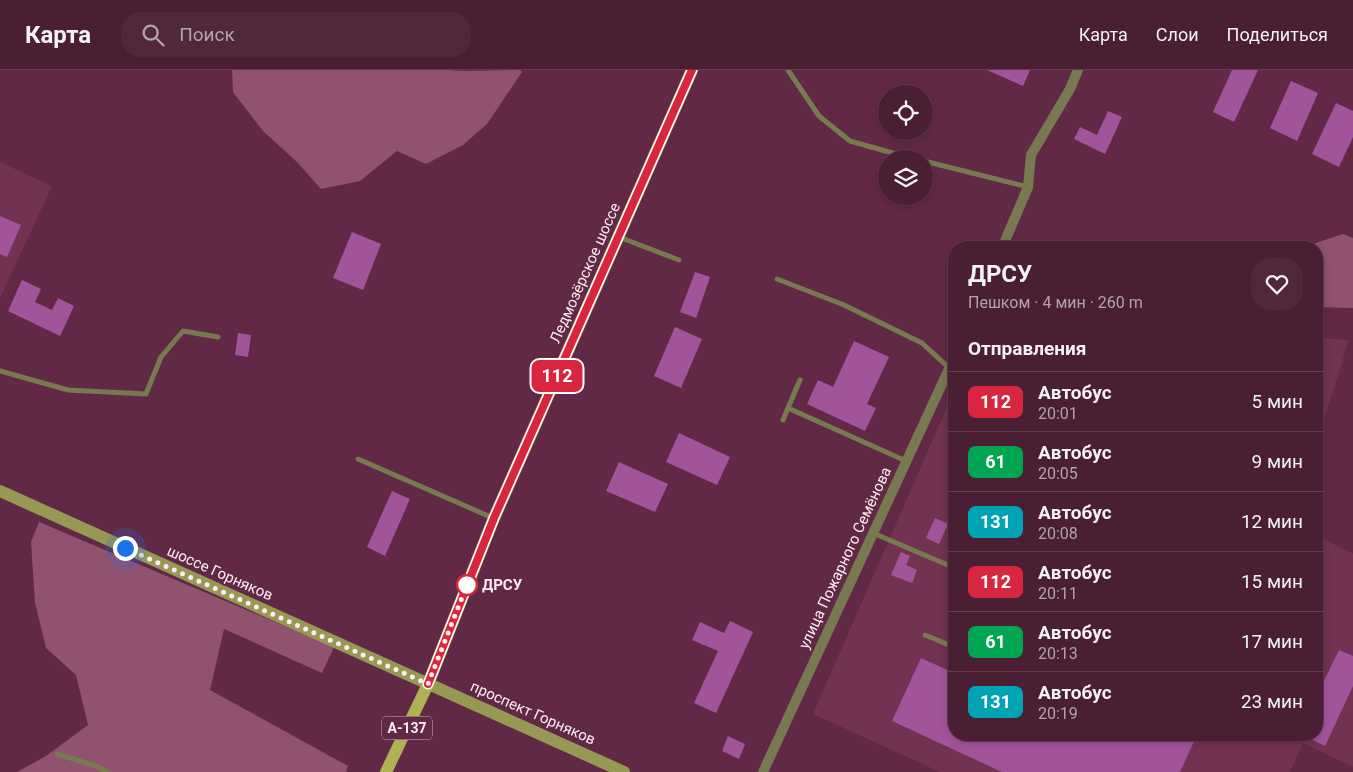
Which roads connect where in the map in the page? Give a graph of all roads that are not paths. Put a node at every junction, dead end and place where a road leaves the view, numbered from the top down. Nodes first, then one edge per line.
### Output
1 (692, 70) edge
2 (788, 70) edge
3 (1078, 70) edge
4 (882, 150) edge
5 (933, 163) edge
6 (1028, 187) junction
7 (619, 236) junction
8 (1005, 241) edge
9 (679, 260) dead end
10 (777, 279) dead end
11 (218, 337) dead end
12 (948, 367) edge
13 (948, 370) edge
14 (0, 371) edge
15 (800, 380) dead end
16 (788, 408) junction
17 (783, 420) dead end
18 (358, 459) dead end
19 (906, 461) junction
20 (0, 491) edge
21 (494, 518) junction
22 (873, 533) junction
23 (948, 565) edge
24 (925, 635) dead end
25 (948, 645) edge
26 (428, 684) junction
27 (56, 754) dead end
28 (108, 772) edge
29 (386, 772) edge
30 (624, 772) edge
31 (763, 772) edge

1 - 7 main road, Ледмозёрское шоссе / А-137
2 - 4 lane
3 - 6 street
5 - 6 lane
6 - 8 street
7 - 9 lane
7 - 21 main road, Ледмозёрское шоссе / А-137
10 - 12 lane
11 - 14 lane
13 - 19 street, улица Пожарного Семёнова
15 - 16 lane
16 - 17 lane
16 - 19 lane
18 - 21 lane
19 - 22 street, улица Пожарного Семёнова
20 - 26 main road, шоссе Горняков
21 - 26 main road, Ледмозёрское шоссе / А-137
22 - 23 lane
22 - 31 street, улица Пожарного Семёнова
24 - 25 lane
26 - 29 main road, А-137
26 - 30 main road, проспект Горняков
27 - 28 lane

